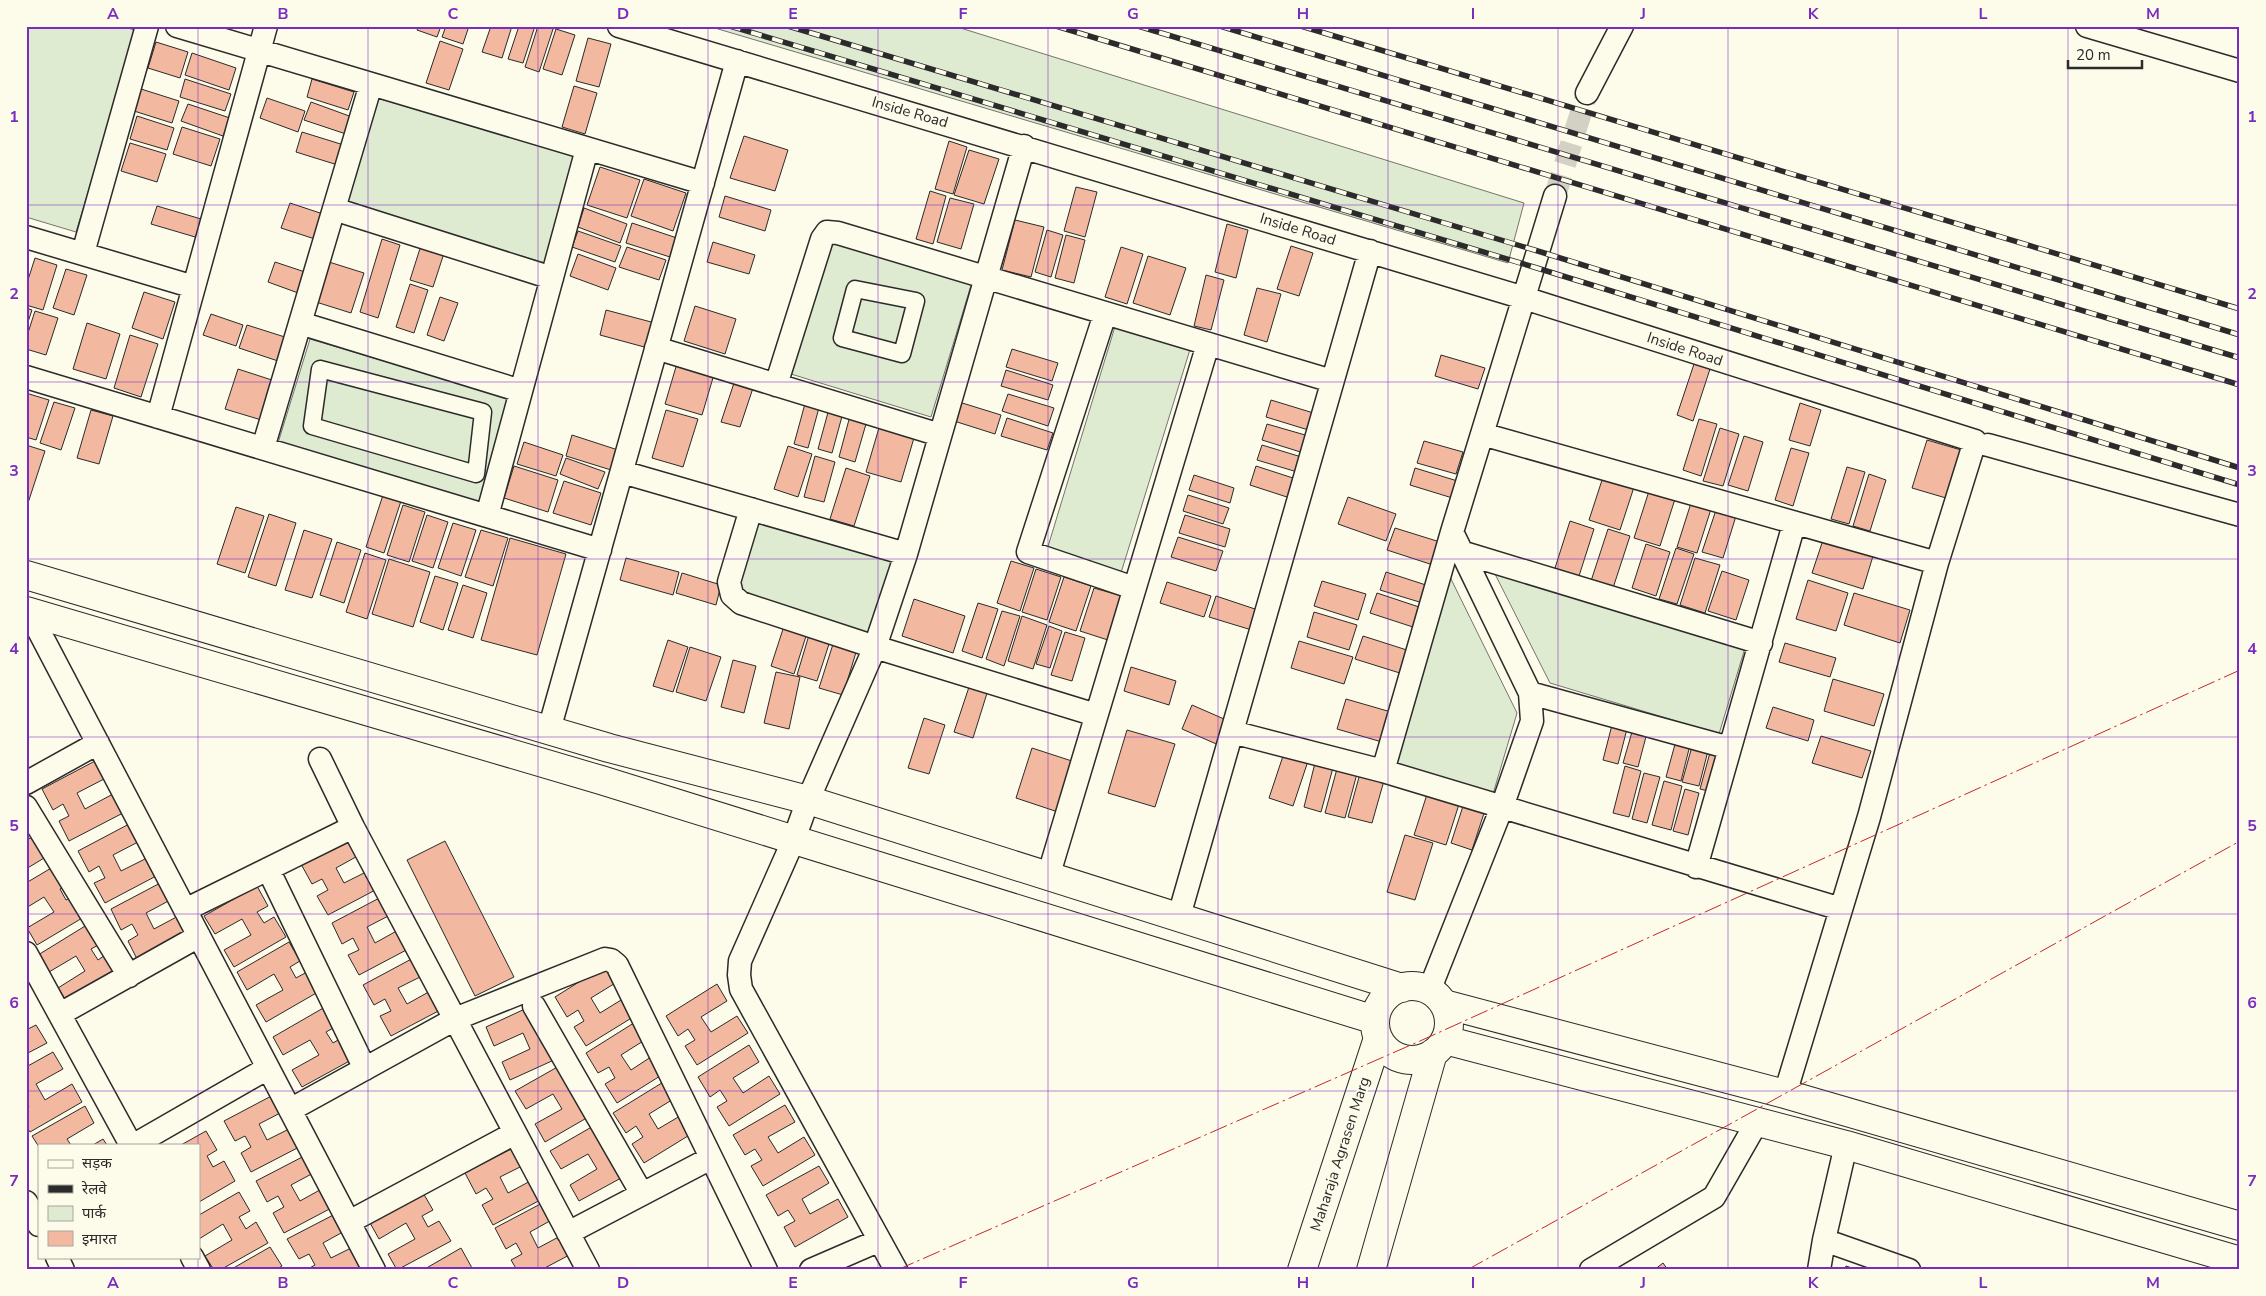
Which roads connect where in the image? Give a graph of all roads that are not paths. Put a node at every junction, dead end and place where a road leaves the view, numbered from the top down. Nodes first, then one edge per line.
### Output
1 (147, 26) edge
2 (177, 26) edge
3 (266, 26) edge
4 (619, 26) edge
5 (1622, 26) edge
6 (2087, 26) edge
7 (259, 51) junction
8 (737, 61) junction
9 (2240, 71) edge
10 (371, 84) junction
11 (1587, 93) tunnel mouth
12 (1024, 146) junction
13 (587, 149) junction
14 (703, 183) junction
15 (1555, 196) tunnel mouth
16 (334, 210) junction
17 (26, 237) edge
18 (1370, 251) junction
19 (83, 253) junction
20 (986, 277) junction
21 (552, 278) junction
22 (194, 287) junction
23 (1524, 298) junction
24 (916, 301) joint
25 (1105, 314) junction
26 (300, 324) junction
27 (1208, 344) junction
28 (656, 348) junction
29 (26, 377) edge
30 (1332, 381) junction
31 (776, 385) junction
32 (521, 391) junction
33 (483, 412) joint
34 (158, 417) junction
35 (1482, 434) junction
36 (940, 435) junction
37 (1981, 443) junction
38 (263, 448) junction
39 (622, 472) junction
40 (751, 509) junction
41 (2240, 515) edge
42 (488, 516) junction
43 (1794, 524) junction
44 (1452, 532) junction
45 (600, 550) junction
46 (1462, 552) junction
47 (906, 554) junction
48 (1937, 563) junction
49 (26, 575) edge
50 (1134, 588) junction
51 (28, 612) edge
52 (1761, 642) junction
53 (875, 648) junction
54 (1530, 693) junction
55 (1096, 715) junction
56 (549, 730) junction
57 (1232, 732) junction
58 (98, 743) junction
59 (609, 748) junction
60 (1730, 748) junction
61 (320, 759) dead end
62 (1383, 771) junction
63 (601, 780) junction
64 (26, 783) edge
65 (808, 800) junction
66 (26, 807) edge
67 (1502, 807) junction
68 (352, 828) junction
69 (794, 839) junction
70 (1696, 867) junction
71 (268, 869) junction
72 (1048, 877) junction
73 (1841, 909) junction
74 (186, 910) junction
75 (1179, 916) junction
76 (199, 936) junction
77 (26, 953) edge
78 (129, 976) junction
79 (1402, 988) junction
80 (1436, 998) junction
81 (534, 1006) dead end
82 (60, 1014) junction
83 (454, 1019) junction
84 (1376, 1029) junction
85 (1439, 1047) junction
86 (268, 1068) junction
87 (365, 1069) junction
88 (1785, 1094) junction
89 (290, 1110) junction
90 (1757, 1122) junction
91 (515, 1133) junction
92 (131, 1144) edge
93 (134, 1144) edge
94 (1846, 1145) junction
95 (711, 1158) junction
96 (642, 1194) junction
97 (26, 1202) edge
98 (38, 1222) edge
99 (349, 1222) junction
100 (2240, 1226) edge
101 (568, 1233) junction
102 (1824, 1240) junction
103 (878, 1241) junction
104 (57, 1258) edge
105 (193, 1258) edge
106 (2240, 1261) edge
107 (63, 1270) edge
108 (199, 1270) edge
109 (374, 1270) edge
110 (588, 1270) edge
111 (766, 1270) edge
112 (812, 1270) edge
113 (896, 1270) edge
114 (1302, 1270) edge
115 (1371, 1270) edge
116 (1591, 1270) edge
117 (1819, 1270) edge
118 (1909, 1270) edge

1 - 19 street
2 - 7 street
3 - 7 street
4 - 8 street, Inside Road
5 - 11 street
6 - 9 street
7 - 10 street
7 - 22 street
8 - 12 street, Inside Road
8 - 14 street
10 - 13 street
10 - 16 street
12 - 18 street, Inside Road
12 - 20 street
13 - 14 street
13 - 21 street
14 - 28 street
15 - 23 street
16 - 21 street
16 - 26 street
17 - 19 street
18 - 23 street, Inside Road
18 - 30 street
19 - 22 street
20 - 25 street
20 - 31 street
20 - 36 street
21 - 32 street
22 - 34 street
23 - 35 street
23 - 37 street, Inside Road
24 - 24 street
25 - 27 street
25 - 50 street
26 - 32 street
26 - 38 street
27 - 30 street
27 - 50 street
28 - 31 street
28 - 39 street
29 - 34 street
30 - 57 street
31 - 36 street
32 - 42 street
33 - 33 street
34 - 38 street
35 - 43 street
35 - 44 street
36 - 47 street
37 - 41 street, Inside Road
37 - 48 street
38 - 42 street
39 - 40 street
39 - 45 street
40 - 47 street
40 - 53 street
42 - 45 street
43 - 48 street
43 - 52 street
44 - 46 street
44 - 62 street
45 - 56 street
46 - 52 street
46 - 54 street
47 - 53 street
48 - 73 street
49 - 56 street
50 - 55 street
51 - 58 street
51 - 63 street
52 - 60 street
53 - 55 street
53 - 65 street
54 - 60 street
54 - 67 street
55 - 72 street
56 - 59 street
57 - 62 street
57 - 75 street
58 - 64 street
58 - 74 street
59 - 63 street
59 - 65 street
60 - 70 street
61 - 68 street
62 - 67 street
63 - 69 street
65 - 69 street
65 - 72 street
66 - 78 street
67 - 70 street
67 - 80 street
68 - 71 street
68 - 83 street
69 - 84 street
69 - 103 street
70 - 73 street
71 - 74 street
71 - 87 street
72 - 75 street
73 - 88 street
74 - 76 street
75 - 79 street
76 - 78 street
76 - 86 street
77 - 82 street
78 - 82 street
79 - 80 street
79 - 84 street
80 - 85 street
80 - 88 street
81 - 96 street
82 - 92 street
83 - 87 street
83 - 91 street
83 - 95 street
84 - 85 street
84 - 114 street, Maharaja Agrasen Marg
85 - 90 street
85 - 115 street
86 - 89 street
86 - 93 street
87 - 89 street
88 - 100 street
89 - 99 street
90 - 94 street
90 - 116 street
91 - 99 street
91 - 101 street
94 - 102 street
94 - 106 street
95 - 96 street
95 - 111 street
96 - 101 street
97 - 98 street
99 - 109 street
101 - 110 street
102 - 117 street
102 - 118 street
103 - 112 street
103 - 113 street
104 - 107 street
105 - 108 street

